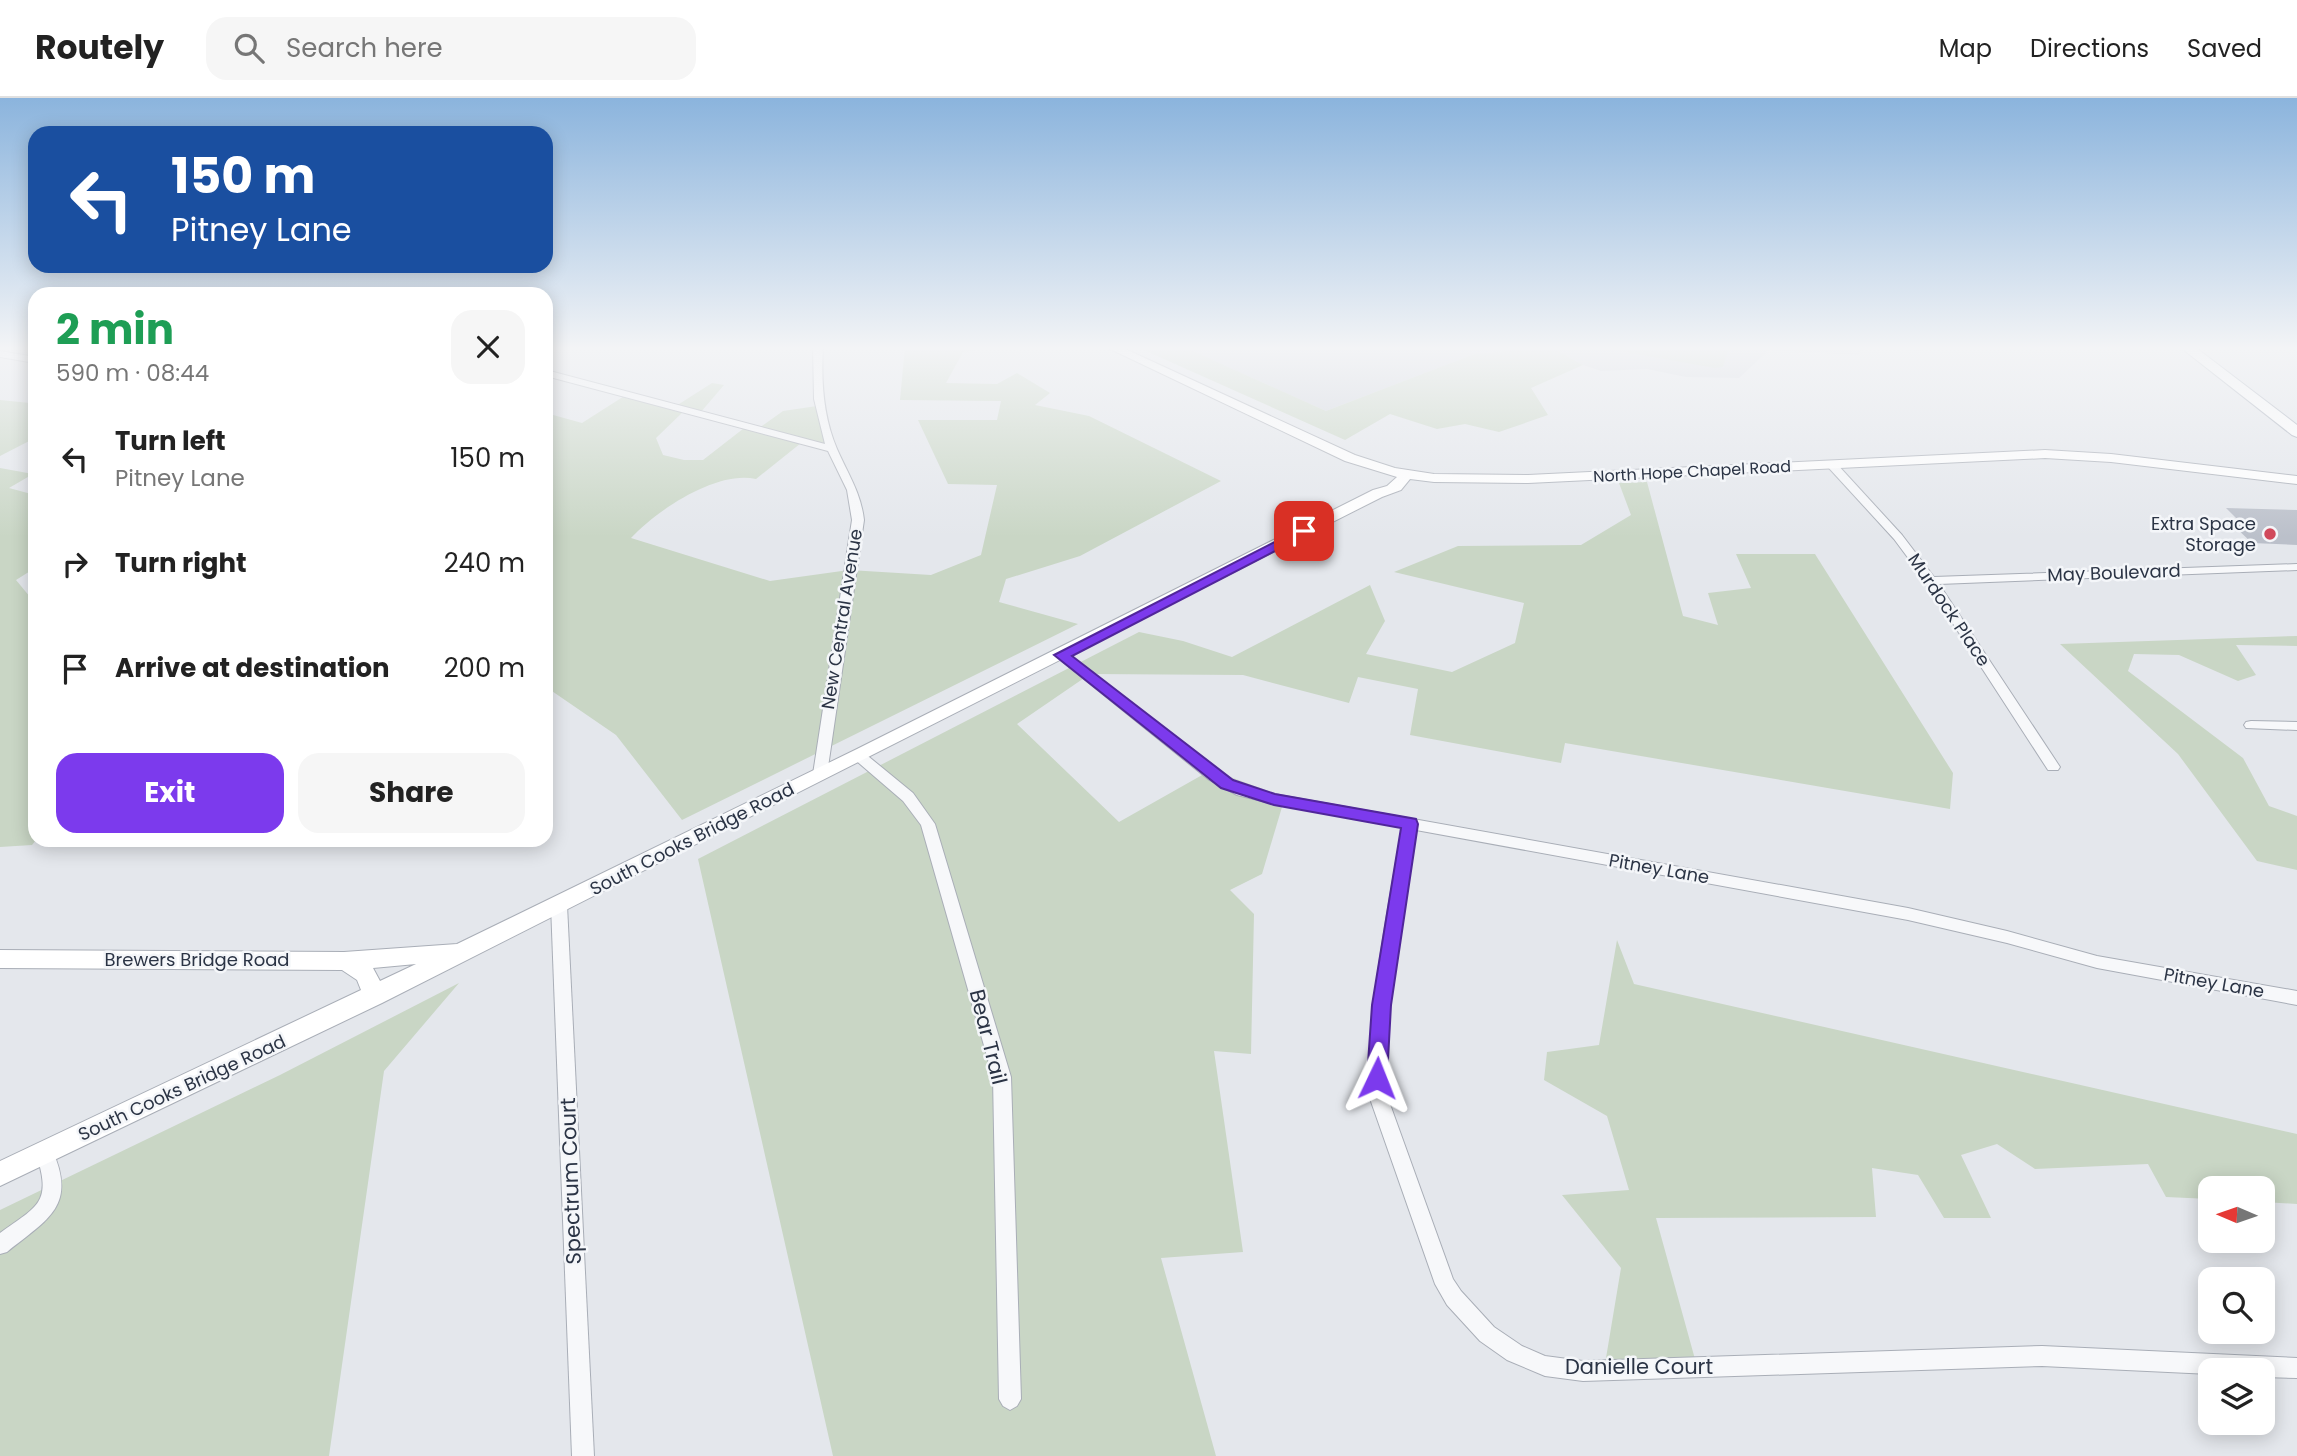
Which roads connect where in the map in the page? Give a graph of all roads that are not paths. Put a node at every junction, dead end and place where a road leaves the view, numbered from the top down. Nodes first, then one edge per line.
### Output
1 (687, 410) edge
2 (819, 410) edge
3 (1249, 410) edge
4 (2270, 410) edge
5 (2297, 432) edge
6 (832, 449) junction
7 (1832, 464) junction
8 (1407, 477) junction
9 (2297, 480) edge
10 (2297, 567) edge
11 (1931, 581) junction
12 (1062, 655) junction
13 (2251, 725) dead end
14 (2297, 726) edge
15 (858, 755) junction
16 (2053, 767) dead end
17 (820, 774) junction
18 (1410, 824) junction
19 (559, 905) junction
20 (466, 951) junction
21 (0, 959) edge
22 (343, 961) junction
23 (374, 996) junction
24 (2297, 998) edge
25 (45, 1153) junction
26 (0, 1174) edge
27 (0, 1245) edge
28 (2297, 1368) edge
29 (1010, 1399) dead end
30 (583, 1456) edge

1 - 6 street
2 - 6 street, New Central Avenue
3 - 8 street, North Hope Chapel Road
4 - 5 main road
6 - 17 street, New Central Avenue
7 - 8 street, North Hope Chapel Road
7 - 9 street, North Hope Chapel Road
7 - 11 street, Murdock Place
8 - 12 street, South Cooks Bridge Road
10 - 11 street, May Boulevard
11 - 16 street, Murdock Place
12 - 15 street, South Cooks Bridge Road
12 - 18 street, Pitney Lane
13 - 14 street
15 - 17 street, South Cooks Bridge Road
15 - 29 street, Bear Trail
17 - 19 street, South Cooks Bridge Road
18 - 24 street, Pitney Lane
18 - 28 street, Danielle Court
19 - 20 street, South Cooks Bridge Road
19 - 30 street, Spectrum Court
20 - 22 street, Brewers Bridge Road
20 - 23 street, South Cooks Bridge Road
21 - 22 street, Brewers Bridge Road
22 - 23 street
23 - 25 street, South Cooks Bridge Road
25 - 26 street, South Cooks Bridge Road
25 - 27 street

